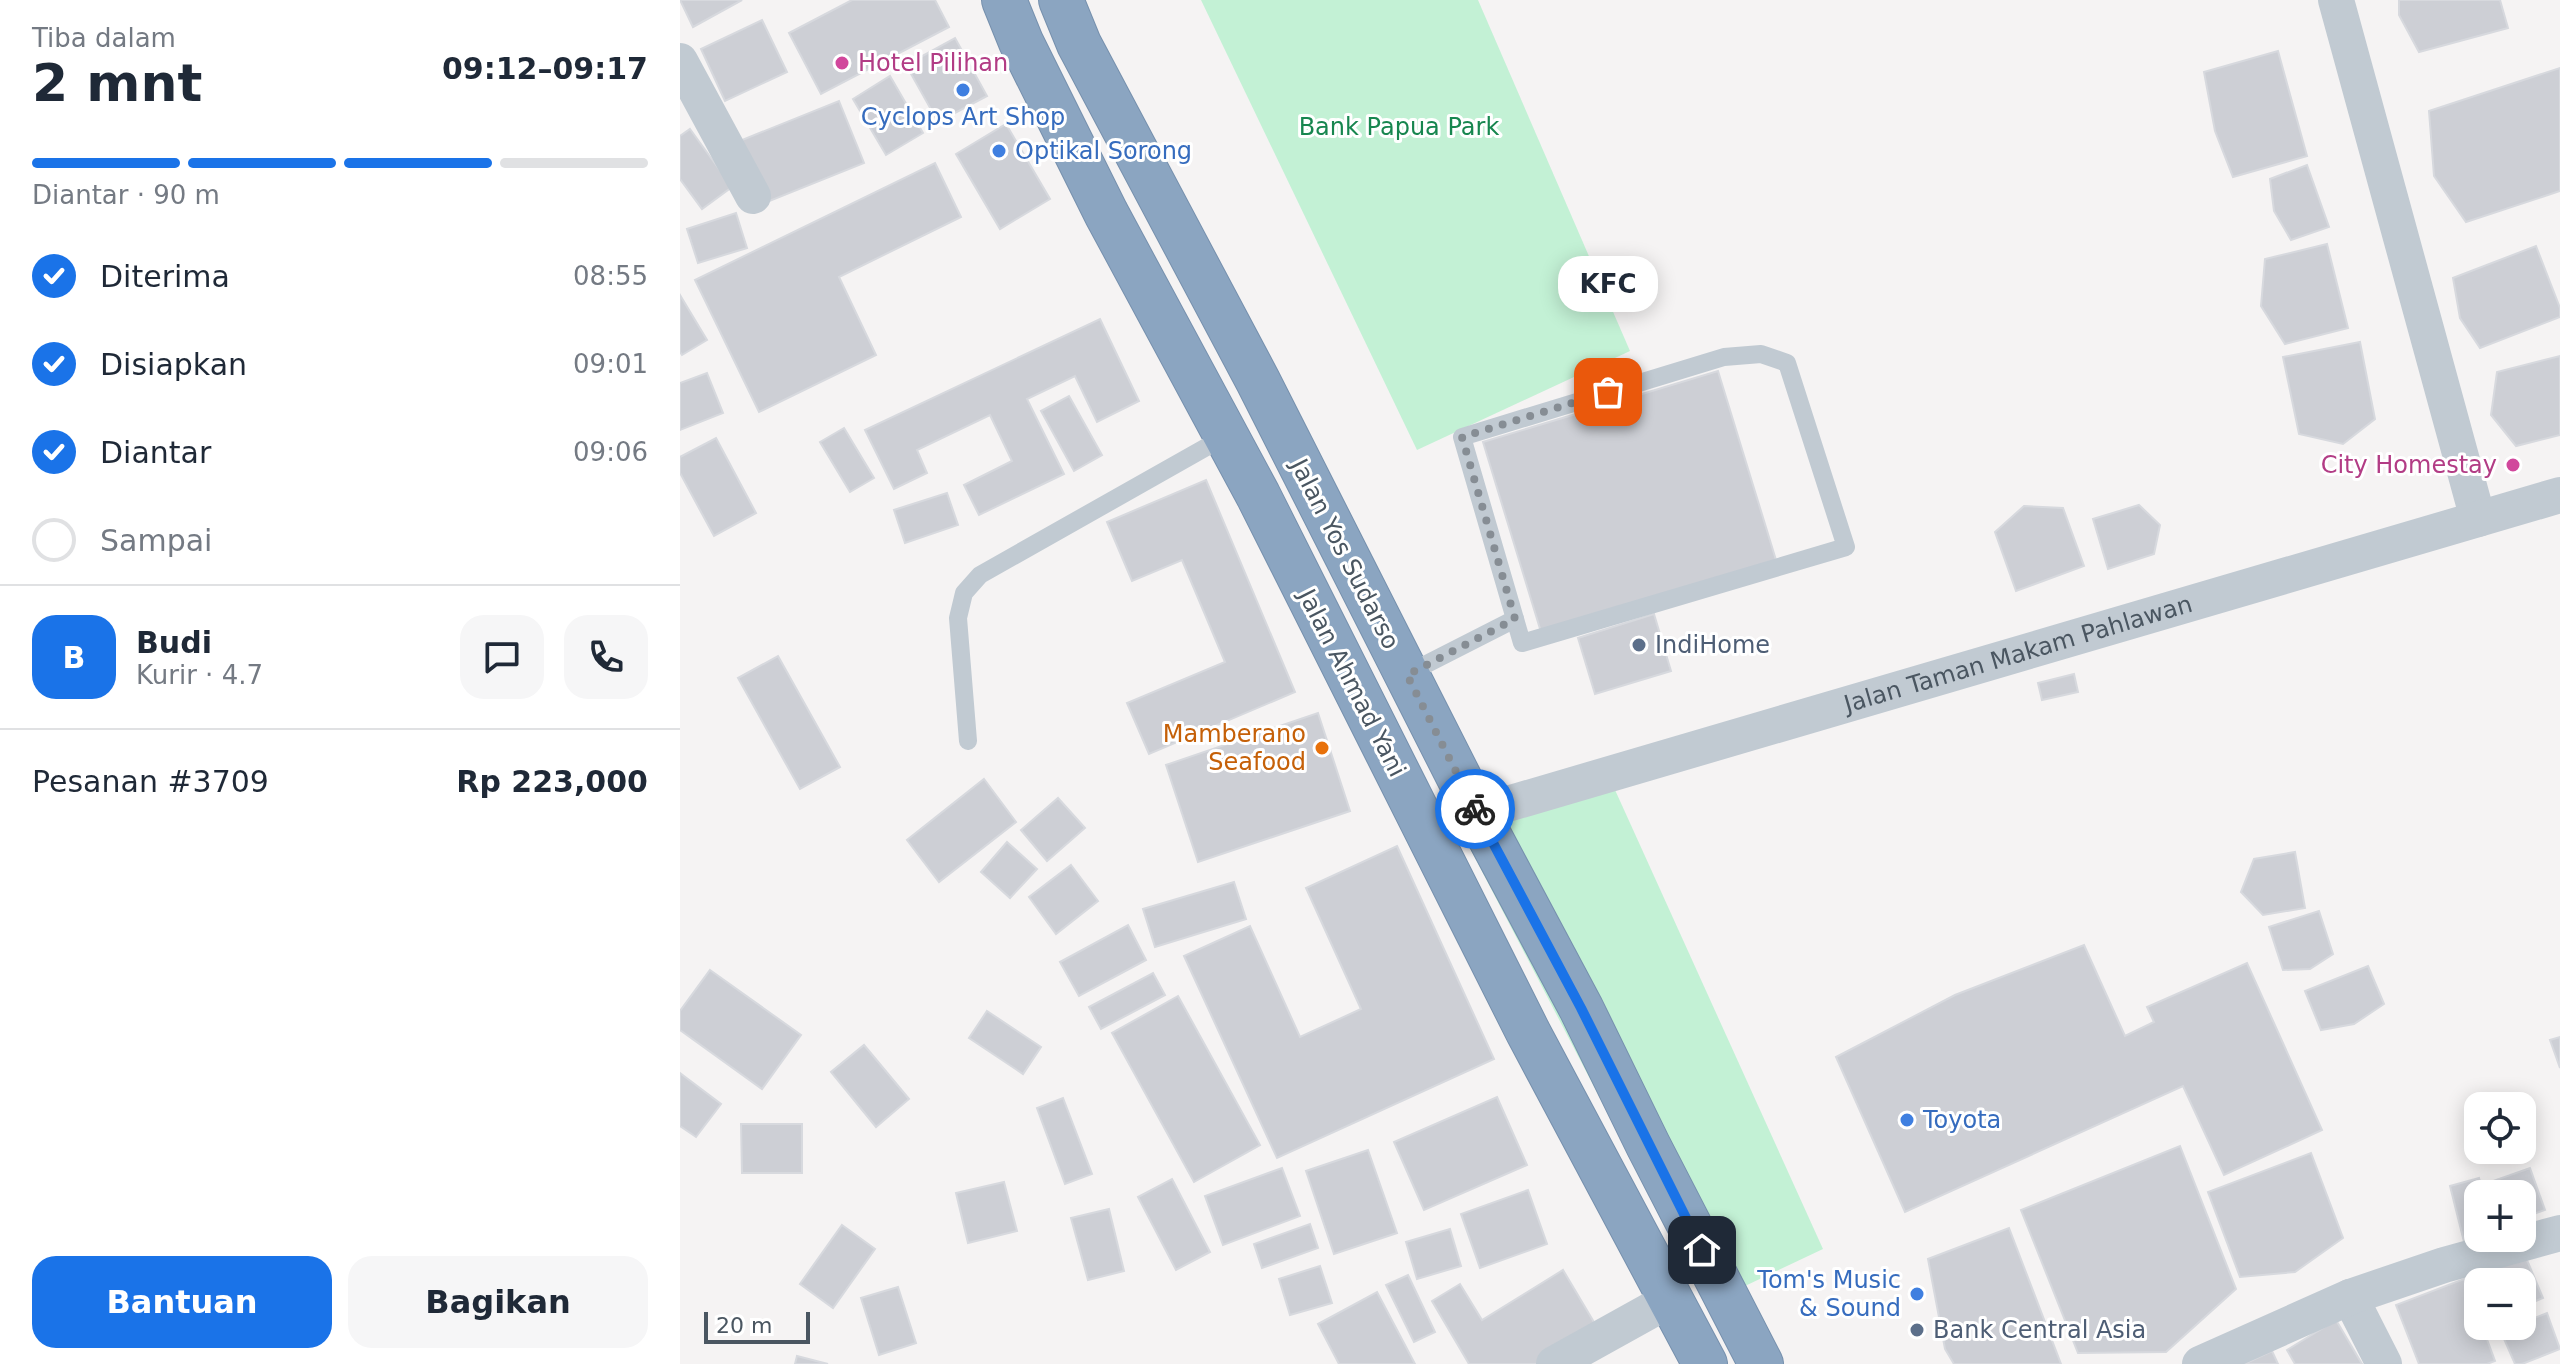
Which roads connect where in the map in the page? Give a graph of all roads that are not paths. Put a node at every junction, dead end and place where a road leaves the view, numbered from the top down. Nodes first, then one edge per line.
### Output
1 (1004, 0) edge
2 (1061, 0) edge
3 (2336, 0) edge
4 (680, 61) edge
5 (753, 196) dead end
6 (1226, 436) junction
7 (2560, 495) edge
8 (2478, 519) junction
9 (1515, 619) junction
10 (1407, 675) junction
11 (968, 741) dead end
12 (1477, 813) junction
13 (1581, 1008) junction
14 (1528, 1032) junction
15 (2560, 1233) edge
16 (2350, 1297) junction
17 (1671, 1299) junction
18 (1554, 1364) edge
19 (1705, 1364) edge
20 (1761, 1364) edge
21 (2200, 1364) edge
22 (2384, 1364) edge

1 - 6 highway, Jalan Ahmad Yani
2 - 10 highway, Jalan Yos Sudarso
3 - 8 street
4 - 5 street
6 - 11 lane
6 - 14 highway, Jalan Ahmad Yani
7 - 8 street, Jalan Taman Makam Pahlawan
8 - 12 street, Jalan Taman Makam Pahlawan
9 - 9 lane
9 - 10 lane
10 - 12 highway, Jalan Yos Sudarso
12 - 13 highway, Jalan Yos Sudarso
13 - 14 highway
13 - 20 highway, Jalan Yos Sudarso
14 - 17 highway, Jalan Ahmad Yani
15 - 16 street
16 - 21 street
16 - 22 street
17 - 18 street
17 - 19 highway, Jalan Ahmad Yani

